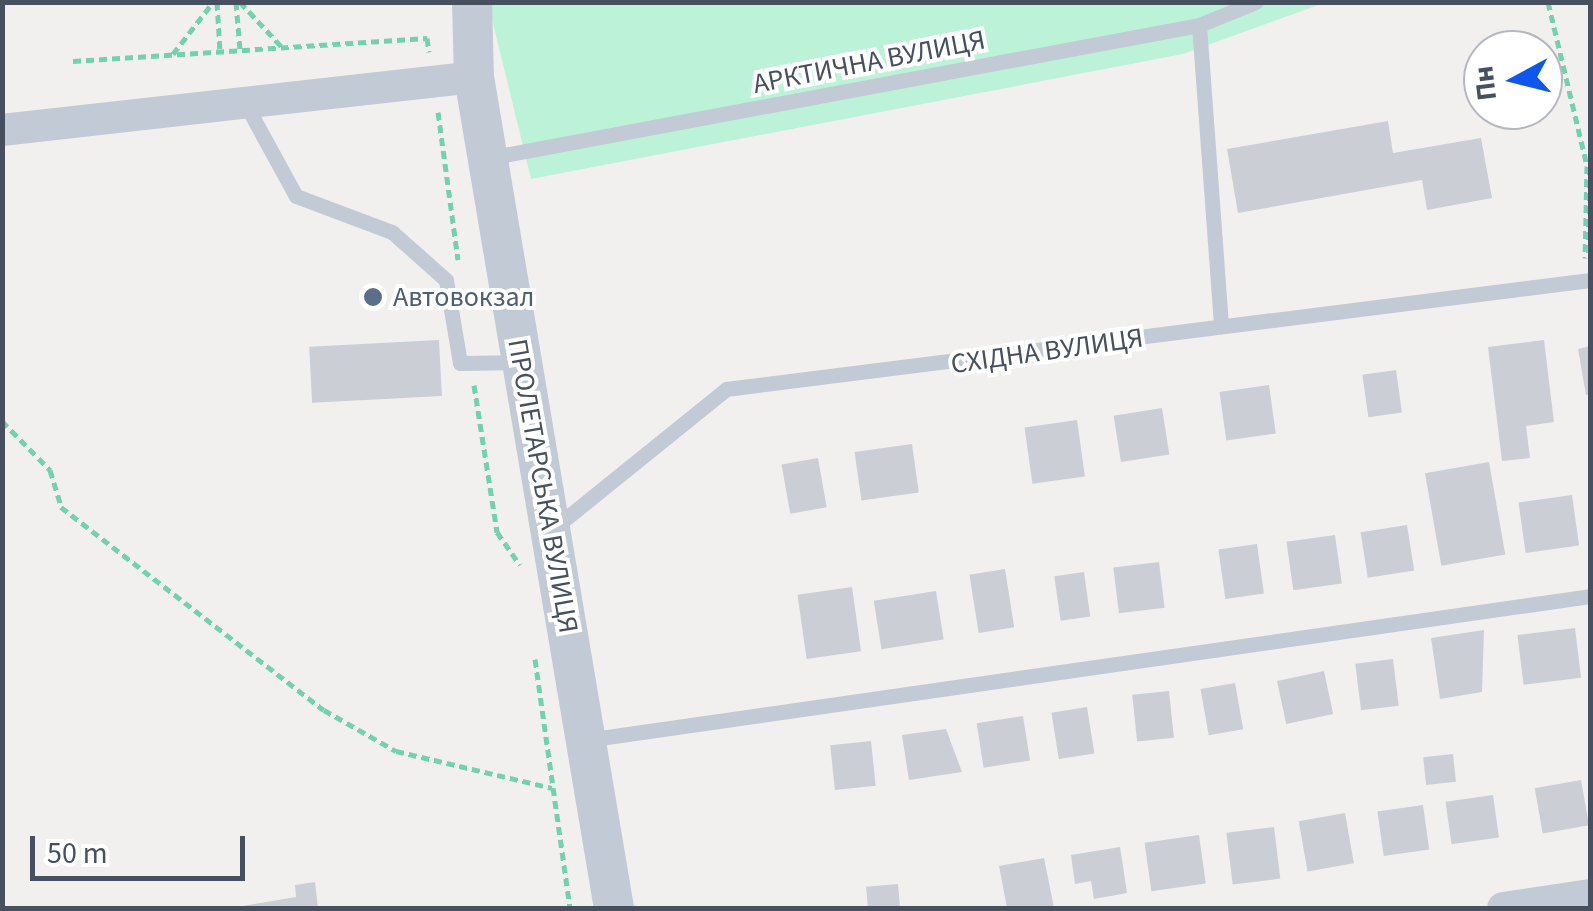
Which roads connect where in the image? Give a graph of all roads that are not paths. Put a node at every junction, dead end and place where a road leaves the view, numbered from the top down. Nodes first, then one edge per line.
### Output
1 (472, 2) edge
2 (1256, 2) edge
3 (1199, 26) junction
4 (474, 77) junction
5 (245, 103) junction
6 (2, 130) edge
7 (488, 158) junction
8 (1587, 281) edge
9 (1221, 326) junction
10 (522, 362) junction
11 (550, 530) junction
12 (1590, 596) edge
13 (586, 740) junction
14 (1590, 895) edge
15 (614, 908) edge
16 (1502, 908) edge

1 - 4 street, ПРОЛЕТАРСЬКА ВУЛИЦЯ
2 - 3 lane, АРКТИЧНА ВУЛИЦЯ
3 - 7 lane, АРКТИЧНА ВУЛИЦЯ
3 - 9 lane
4 - 5 street
4 - 7 street, ПРОЛЕТАРСЬКА ВУЛИЦЯ
5 - 6 street
5 - 10 lane
7 - 10 street, ПРОЛЕТАРСЬКА ВУЛИЦЯ
8 - 9 lane, СХІДНА ВУЛИЦЯ
9 - 11 lane, СХІДНА ВУЛИЦЯ
10 - 11 street, ПРОЛЕТАРСЬКА ВУЛИЦЯ
11 - 13 street, ПРОЛЕТАРСЬКА ВУЛИЦЯ
12 - 13 lane
13 - 15 street, ПРОЛЕТАРСЬКА ВУЛИЦЯ
14 - 16 street

